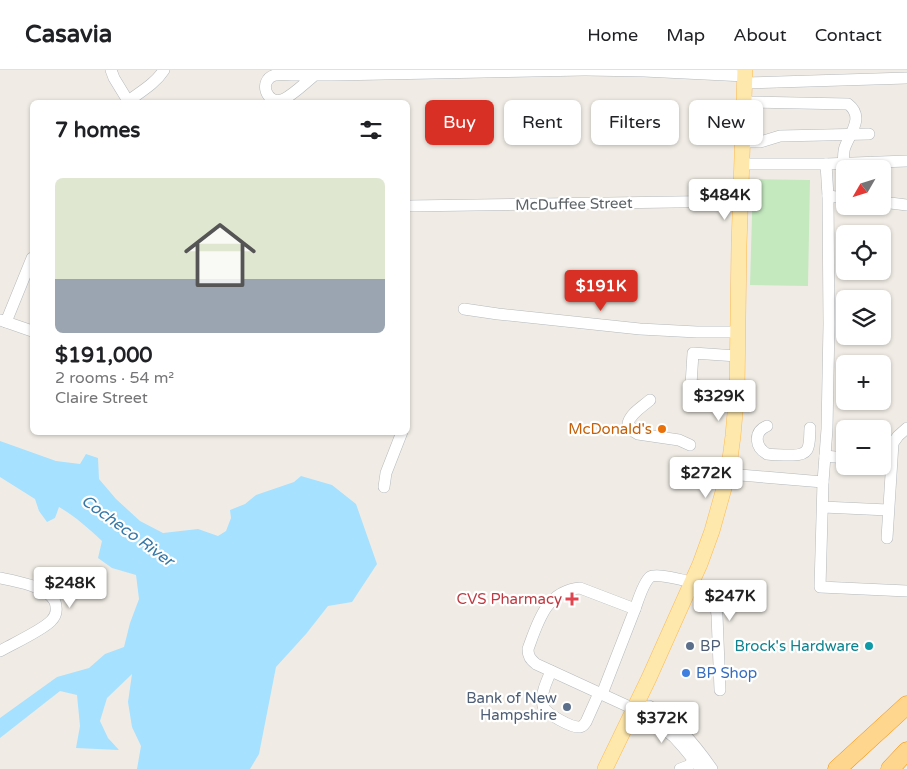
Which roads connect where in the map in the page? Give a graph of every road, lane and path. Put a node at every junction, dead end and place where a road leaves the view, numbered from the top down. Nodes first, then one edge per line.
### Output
1 (111, 70) edge
2 (164, 70) edge
3 (585, 70) edge
4 (315, 75) dead end
5 (745, 76) edge
6 (907, 78) edge
7 (127, 100) edge
8 (131, 100) edge
9 (744, 100) edge
10 (763, 102) edge
11 (869, 134) dead end
12 (850, 135) junction
13 (763, 141) edge
14 (743, 145) edge
15 (843, 160) edge
16 (907, 161) edge
17 (891, 162) edge
18 (836, 163) edge
19 (743, 164) junction
20 (826, 164) junction
21 (828, 196) junction
22 (836, 197) edge
23 (741, 202) junction
24 (891, 203) edge
25 (907, 205) edge
26 (410, 206) edge
27 (30, 262) edge
28 (464, 309) dead end
29 (3, 321) edge
30 (30, 331) edge
31 (738, 332) junction
32 (737, 356) junction
33 (737, 390) junction
34 (650, 400) dead end
35 (767, 426) dead end
36 (810, 428) dead end
37 (906, 430) edge
38 (401, 435) edge
39 (690, 445) dead end
40 (891, 448) edge
41 (825, 456) junction
42 (836, 457) edge
43 (728, 474) junction
44 (887, 475) edge
45 (823, 482) junction
46 (384, 487) dead end
47 (823, 507) junction
48 (888, 510) junction
49 (887, 538) dead end
50 (0, 578) edge
51 (692, 582) junction
52 (907, 591) edge
53 (635, 610) junction
54 (0, 651) edge
55 (551, 671) junction
56 (720, 690) dead end
57 (600, 694) junction
58 (907, 705) edge
59 (634, 709) junction
60 (907, 751) edge
61 (698, 765) edge
62 (607, 768) edge
63 (680, 769) edge
64 (712, 769) edge
65 (837, 769) edge
66 (890, 769) edge

1 - 7 street
2 - 8 street
3 - 4 street
3 - 5 street
5 - 6 street
5 - 9 main road
10 - 12 street
11 - 12 street
12 - 13 street
12 - 15 street
14 - 19 main road
16 - 17 street
18 - 20 street
19 - 20 street
19 - 23 main road
20 - 21 street
21 - 22 street
21 - 41 street
23 - 26 street, McDuffee Street
23 - 31 main road
24 - 25 street
27 - 29 street
28 - 31 street
29 - 30 street
31 - 32 main road
32 - 33 main road
32 - 33 street
33 - 43 main road
34 - 39 street
35 - 36 street
37 - 40 street
38 - 46 street
41 - 42 street
41 - 45 street
43 - 45 street
43 - 51 main road
44 - 48 street
45 - 47 street
47 - 48 street
47 - 52 street
48 - 49 street
50 - 54 street
51 - 53 street
51 - 56 street
51 - 59 main road
53 - 55 street
53 - 57 street
55 - 57 street
55 - 57 street
57 - 59 street
58 - 65 highway
59 - 61 street
59 - 62 main road
59 - 64 street
60 - 66 highway
61 - 63 street

